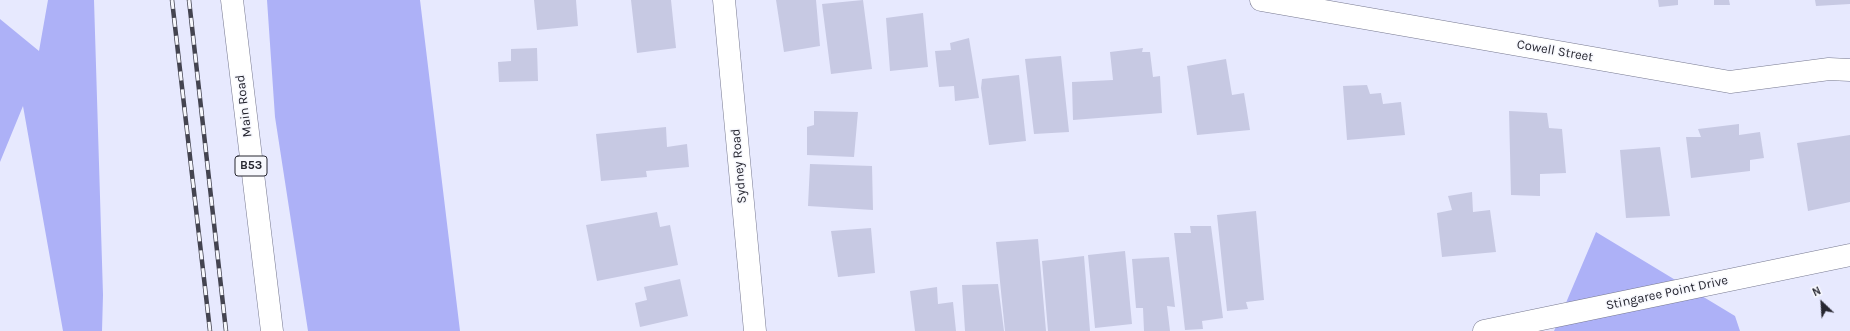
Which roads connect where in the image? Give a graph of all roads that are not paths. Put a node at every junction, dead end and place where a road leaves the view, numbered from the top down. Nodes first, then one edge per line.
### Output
1 (232, 0) edge
2 (724, 0) edge
3 (1261, 0) edge
4 (1850, 70) edge
5 (1850, 255) edge
6 (272, 331) edge
7 (755, 331) edge
8 (1484, 331) edge

1 - 6 street, Main Road / B53
2 - 7 street, Sydney Road
3 - 4 street, Cowell Street
5 - 8 street, Stingaree Point Drive

